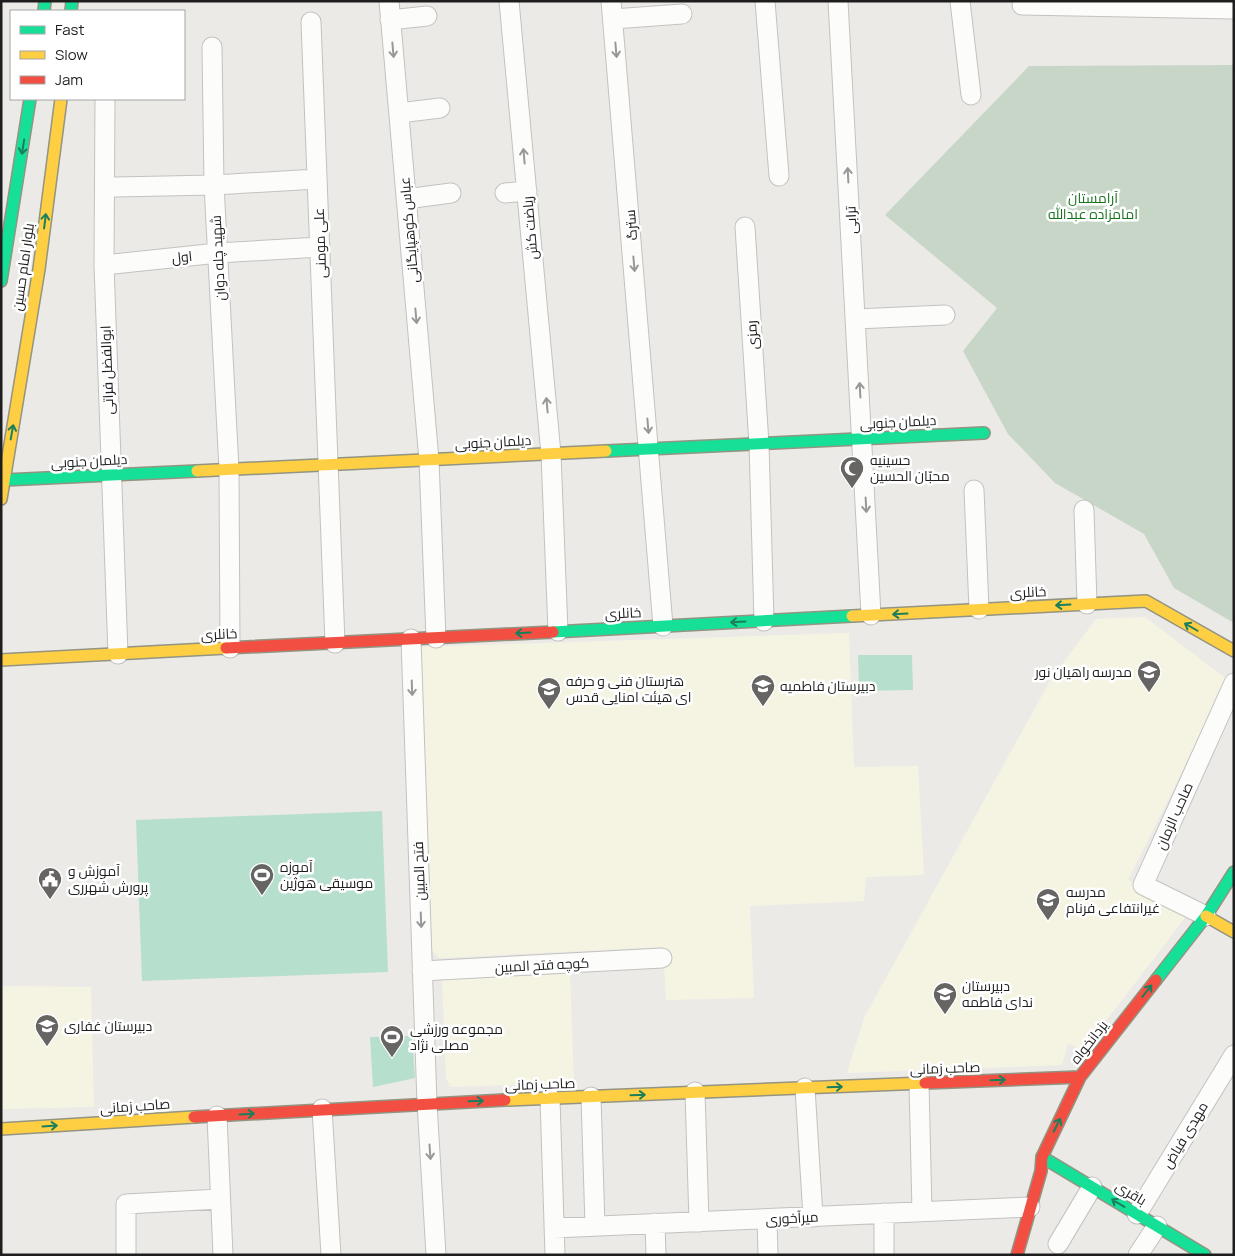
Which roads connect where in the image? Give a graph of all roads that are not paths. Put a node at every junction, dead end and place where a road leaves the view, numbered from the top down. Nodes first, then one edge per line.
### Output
1 (389, 1) edge
2 (509, 1) edge
3 (765, 1) edge
4 (838, 1) edge
5 (960, 1) edge
6 (1022, 4) dead end
7 (1234, 8) edge
8 (612, 10) edge
9 (682, 14) dead end
10 (427, 16) dead end
11 (390, 20) junction
12 (311, 22) dead end
13 (212, 46) dead end
14 (971, 95) dead end
15 (30, 100) edge
16 (61, 100) edge
17 (104, 100) edge
18 (440, 108) dead end
19 (399, 114) junction
20 (779, 176) dead end
21 (317, 179) junction
22 (214, 185) junction
23 (115, 187) dead end
24 (527, 191) junction
25 (451, 193) dead end
26 (505, 193) dead end
27 (406, 199) junction
28 (745, 227) dead end
29 (320, 247) junction
30 (218, 253) junction
31 (104, 265) junction
32 (1, 281) edge
33 (945, 315) dead end
34 (856, 319) junction
35 (984, 433) dead end
36 (863, 439) junction
37 (759, 444) junction
38 (650, 449) junction
39 (551, 454) junction
40 (428, 460) junction
41 (329, 465) junction
42 (228, 469) junction
43 (111, 475) junction
44 (4, 480) junction
45 (974, 490) dead end
46 (1, 499) edge
47 (1084, 510) dead end
48 (1087, 604) junction
49 (979, 609) junction
50 (871, 615) junction
51 (764, 620) junction
52 (663, 626) junction
53 (558, 631) junction
54 (436, 638) junction
55 (411, 639) junction
56 (335, 643) junction
57 (230, 648) junction
58 (1234, 651) edge
59 (118, 654) junction
60 (1, 660) edge
61 (1234, 683) edge
62 (1234, 872) edge
63 (1206, 916) junction
64 (1234, 932) edge
65 (662, 958) dead end
66 (422, 971) junction
67 (1234, 1055) edge
68 (1080, 1077) junction
69 (920, 1084) junction
70 (805, 1088) junction
71 (695, 1092) junction
72 (591, 1097) junction
73 (550, 1098) junction
74 (427, 1103) junction
75 (322, 1109) junction
76 (217, 1116) junction
77 (1, 1129) edge
78 (1042, 1157) junction
79 (1092, 1187) junction
80 (220, 1199) junction
81 (1030, 1207) junction
82 (922, 1212) junction
83 (884, 1214) junction
84 (1137, 1214) junction
85 (813, 1217) junction
86 (767, 1219) junction
87 (699, 1222) junction
88 (655, 1223) junction
89 (595, 1226) junction
90 (1156, 1226) junction
91 (554, 1228) junction
92 (1058, 1244) dead end
93 (126, 1255) edge
94 (222, 1255) edge
95 (331, 1255) edge
96 (436, 1255) edge
97 (555, 1255) edge
98 (656, 1255) edge
99 (768, 1255) edge
100 (884, 1255) edge
101 (1017, 1255) edge
102 (1138, 1255) edge
103 (1205, 1255) edge

1 - 11 street, عباس کوهپایگانی
24 -> 2 street, ریاضت کش
3 - 20 street
34 -> 4 street, ترابی
5 - 14 street
6 - 7 street
8 - 9 street
8 -> 38 street, سترگ
10 - 11 street
11 -> 19 street, عباس کوهپایگانی
12 - 21 street, علی مومنی
13 - 22 street, شهید چله دوان
15 -> 32 street, بلوار امام حسین
44 -> 16 street, بلوار امام حسین
17 - 31 street, ابوالفضل فراتی
18 - 19 street
19 - 27 street, عباس کوهپایگانی
21 - 22 street
21 - 29 street, علی مومنی
22 - 23 street
22 - 30 street, شهید چله دوان
24 - 26 street
39 -> 24 street, ریاضت کش
25 - 27 street
27 -> 40 street, عباس کوهپایگانی
28 - 37 street, رمزی
29 - 30 street, اول
29 - 41 street, علی مومنی
30 - 31 street, اول
30 - 42 street, شهید چله دوان
31 - 43 street, ابوالفضل فراتی
33 - 34 street
36 -> 34 street, ترابی
35 - 36 street, دیلمان جنوبی
36 - 37 street, دیلمان جنوبی
36 -> 50 street, ترابی
37 - 38 street, دیلمان جنوبی
37 - 51 street
38 - 39 street, دیلمان جنوبی
38 - 52 street, سترگ
39 - 40 street, دیلمان جنوبی
39 - 53 street, ریاضت کش
40 - 41 street, دیلمان جنوبی
40 - 54 street, عباس کوهپایگانی
41 - 42 street, دیلمان جنوبی
41 - 56 street, علی مومنی
42 - 43 street, دیلمان جنوبی
42 - 57 street, شهید چله دوان
43 - 44 street, دیلمان جنوبی
43 - 59 street, ابوالفضل فراتی
44 - 46 street, بلوار امام حسین
45 - 49 street
47 - 48 street
48 -> 49 street, خانلری
58 -> 48 street, خانلری
49 -> 50 street, خانلری
50 - 51 street, خانلری
51 -> 52 street, خانلری
52 - 53 street, خانلری
53 -> 54 street, خانلری
54 - 55 street, خانلری
55 - 56 street, خانلری
55 -> 66 street, فتح المبین
56 - 57 street, خانلری
57 - 59 street, خانلری
59 - 60 street, خانلری
61 - 63 street, صاحب الزمان
62 - 63 street, یزدانخواه
63 - 64 street
68 -> 63 street, یزدانخواه
65 - 66 street, کوچه فتح المبین
66 - 74 street, فتح المبین
67 - 84 street, مهدی فیاض
69 -> 68 street, صاحب زمانی
78 -> 68 street, یزدانخواه
70 -> 69 street, صاحب زمانی
69 - 82 street
70 - 71 street, صاحب زمانی
70 - 85 street
72 -> 71 street, صاحب زمانی
71 - 87 street
72 - 73 street, صاحب زمانی
72 - 89 street
74 -> 73 street, صاحب زمانی
73 - 91 street
74 - 75 street, صاحب زمانی
74 -> 96 street, فتح المبین
76 -> 75 street, صاحب زمانی
75 - 95 street
77 -> 76 street, صاحب زمانی
76 - 80 street
78 - 79 street, باقری
78 - 81 street, یزدانخواه
84 -> 79 street, باقری
79 - 92 street
80 - 93 street
80 - 94 street
81 - 82 street, میرآخوری
81 - 101 street, یزدانخواه
82 - 83 street, میرآخوری
83 - 85 street, میرآخوری
83 - 100 street
84 - 90 street, باقری
85 - 86 street, میرآخوری
86 - 87 street, میرآخوری
86 - 99 street
87 - 88 street, میرآخوری
88 - 89 street, میرآخوری
88 - 98 street
89 - 91 street, میرآخوری
90 - 102 street
90 - 103 street, باقری
91 - 97 street

